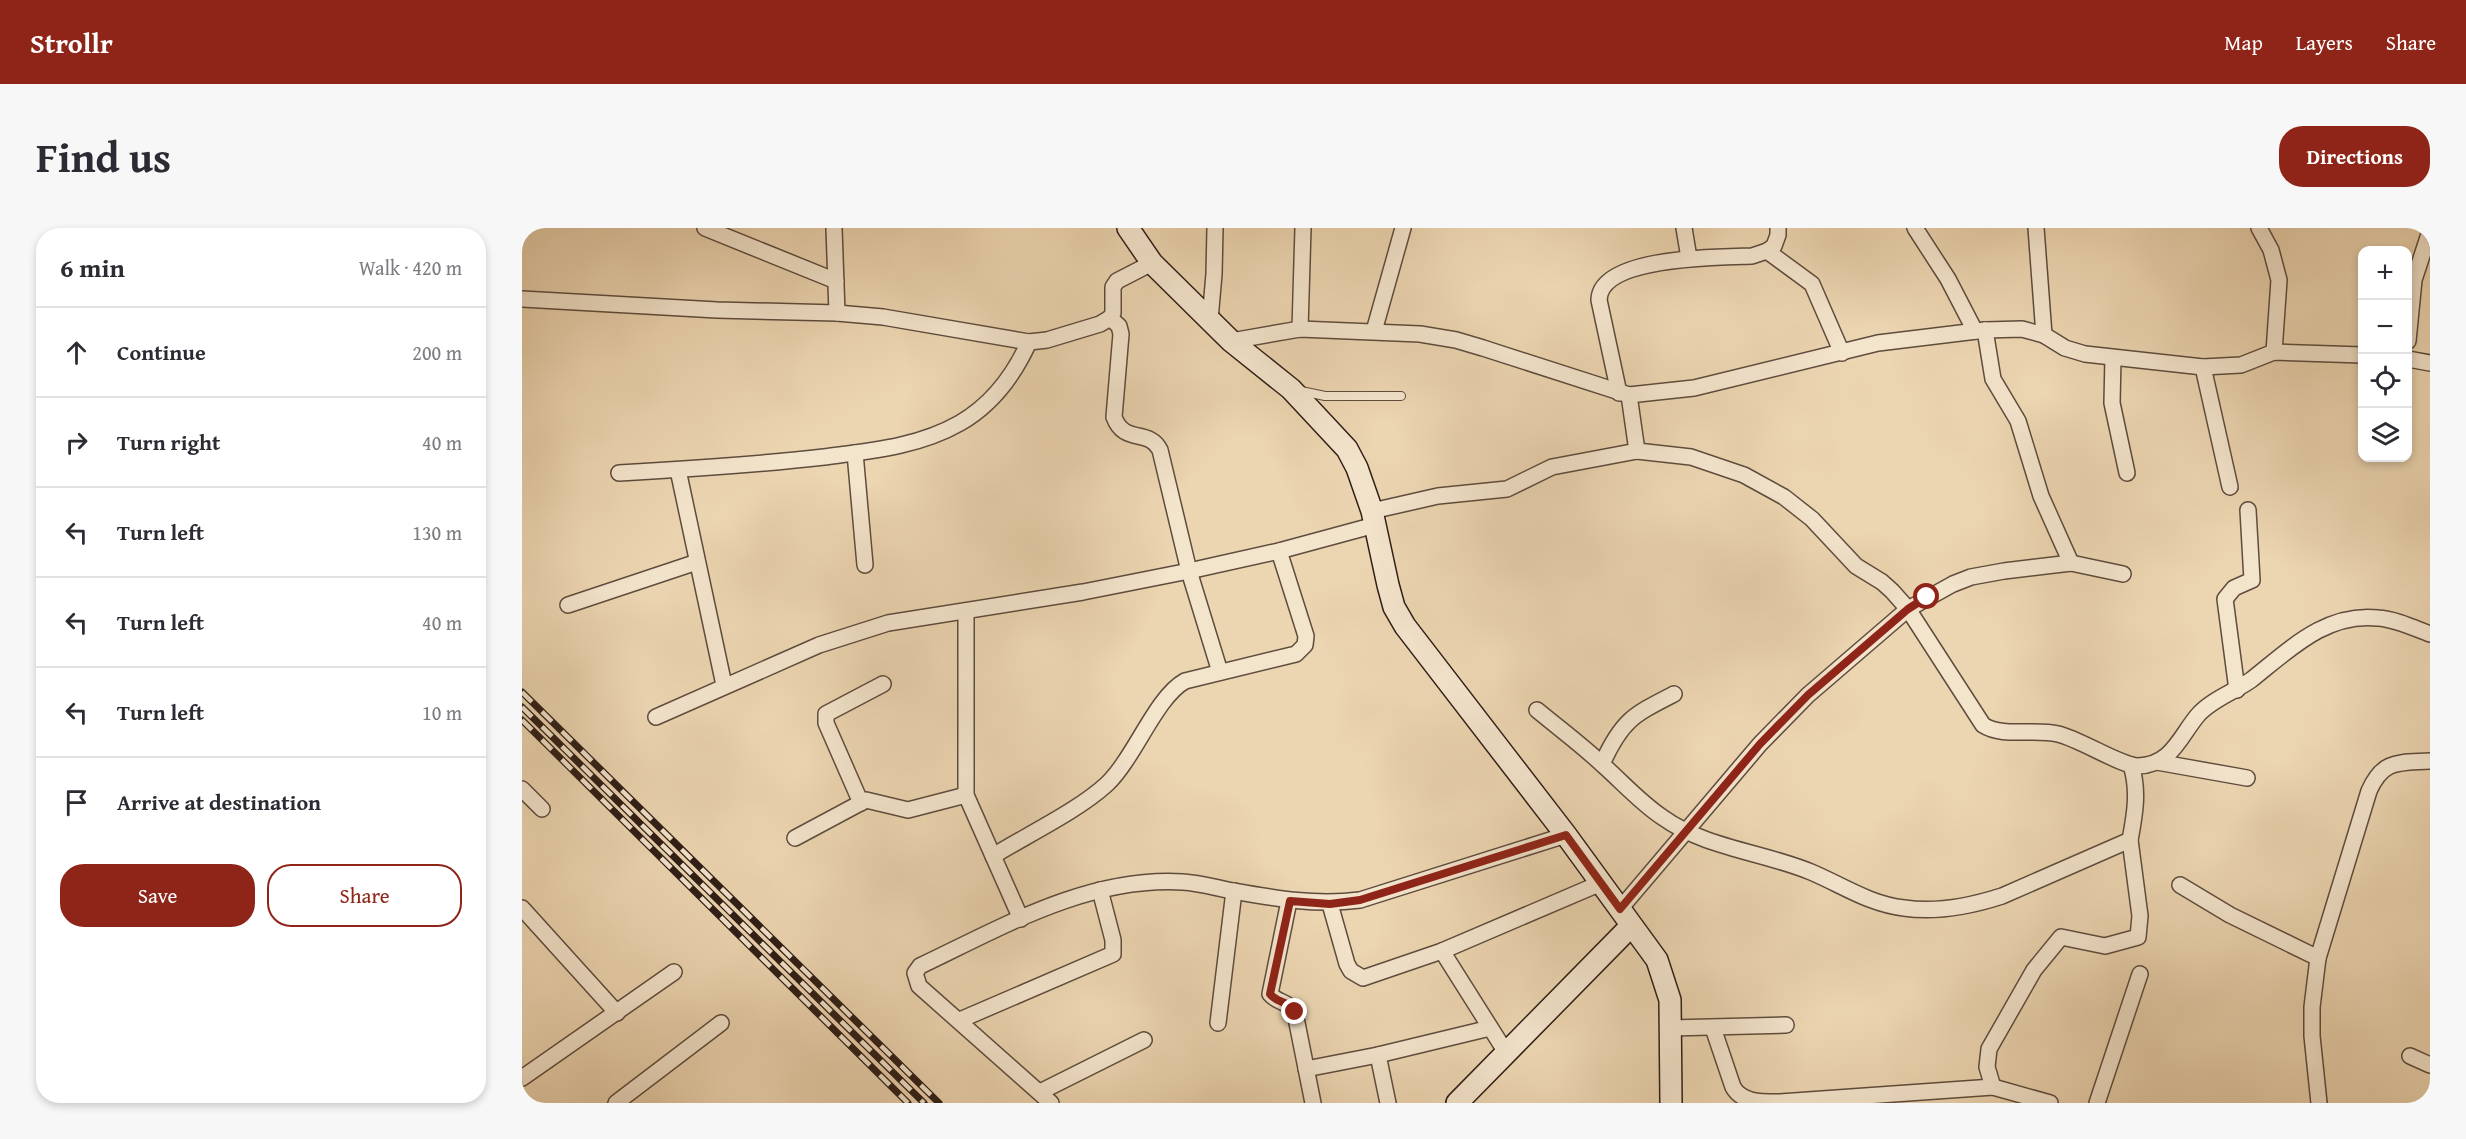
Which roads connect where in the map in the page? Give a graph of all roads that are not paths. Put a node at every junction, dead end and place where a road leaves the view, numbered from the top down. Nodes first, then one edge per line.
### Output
1 (705, 228) edge
2 (834, 228) edge
3 (1128, 228) edge
4 (1215, 228) edge
5 (1303, 228) edge
6 (1403, 228) edge
7 (1684, 228) edge
8 (1778, 228) edge
9 (1916, 228) edge
10 (2036, 228) edge
11 (2259, 228) edge
12 (2430, 231) edge
13 (1767, 251) junction
14 (1689, 258) junction
15 (1152, 264) junction
16 (836, 281) junction
17 (522, 299) edge
18 (2412, 300) edge
19 (837, 313) junction
20 (1110, 318) junction
21 (1210, 320) junction
22 (1300, 329) junction
23 (1374, 331) junction
24 (1980, 331) junction
25 (2044, 335) junction
26 (1231, 341) junction
27 (1029, 342) junction
28 (2274, 352) junction
29 (1842, 353) junction
30 (2358, 355) edge
31 (2113, 358) junction
32 (2412, 360) edge
33 (2430, 363) edge
34 (2203, 367) junction
35 (1291, 389) junction
36 (1624, 394) junction
37 (1401, 396) dead end
38 (1637, 451) junction
39 (855, 453) junction
40 (678, 470) junction
41 (619, 473) dead end
42 (2127, 473) dead end
43 (2230, 487) dead end
44 (2248, 510) dead end
45 (1374, 518) junction
46 (1279, 551) junction
47 (697, 562) junction
48 (2071, 563) junction
49 (865, 565) dead end
50 (1189, 571) junction
51 (2123, 574) dead end
52 (568, 605) dead end
53 (1908, 609) junction
54 (966, 611) junction
55 (2430, 633) edge
56 (1220, 672) junction
57 (883, 684) dead end
58 (724, 685) junction
59 (2237, 690) junction
60 (1674, 694) dead end
61 (1537, 710) dead end
62 (656, 717) dead end
63 (2430, 760) edge
64 (2157, 762) junction
65 (1602, 764) junction
66 (2131, 765) junction
67 (2247, 778) dead end
68 (522, 789) edge
69 (966, 795) junction
70 (861, 802) junction
71 (542, 809) dead end
72 (1684, 832) junction
73 (1566, 835) junction
74 (795, 837) dead end
75 (2130, 840) junction
76 (993, 856) junction
77 (1601, 883) junction
78 (2180, 885) dead end
79 (1100, 890) junction
80 (1234, 891) junction
81 (1290, 901) junction
82 (1330, 904) junction
83 (522, 908) edge
84 (1620, 909) junction
85 (1021, 919) junction
86 (1631, 926) junction
87 (1442, 951) junction
88 (2318, 958) junction
89 (674, 972) dead end
90 (2140, 974) dead end
91 (617, 1013) junction
92 (960, 1020) junction
93 (722, 1023) dead end
94 (1218, 1023) dead end
95 (1786, 1025) dead end
96 (1490, 1028) junction
97 (1670, 1028) junction
98 (1713, 1028) junction
99 (1144, 1040) dead end
100 (1507, 1054) junction
101 (1378, 1055) junction
102 (2410, 1056) dead end
103 (2430, 1065) edge
104 (1306, 1069) junction
105 (522, 1078) edge
106 (1993, 1087) junction
107 (1046, 1097) edge
108 (616, 1103) edge
109 (1313, 1103) edge
110 (1388, 1103) edge
111 (1457, 1103) edge
112 (1671, 1103) edge
113 (2050, 1103) edge
114 (2097, 1103) edge
115 (2319, 1103) edge

1 - 16 street
2 - 16 street
3 - 15 street
4 - 21 street
5 - 22 street
6 - 23 street
7 - 14 street
8 - 13 street
9 - 24 street
10 - 25 street
11 - 28 street
12 - 18 street
13 - 14 street
13 - 29 street
14 - 36 street
15 - 20 street
15 - 21 street
16 - 19 street
17 - 19 street
19 - 27 street
20 - 27 street
20 - 50 street
21 - 26 street
22 - 23 street
22 - 26 street
23 - 36 street
24 - 25 street
24 - 29 street
24 - 48 street
25 - 31 street
26 - 35 street
27 - 39 street
28 - 30 street
28 - 34 street
29 - 36 street
31 - 34 street
31 - 42 street
32 - 33 street
34 - 43 street
35 - 37 lane
35 - 45 street
36 - 38 street
38 - 45 street
38 - 53 street
39 - 40 street
39 - 49 street
40 - 41 street
40 - 47 street
44 - 59 street
45 - 46 street
45 - 73 street
46 - 50 street
46 - 56 street
47 - 52 street
47 - 58 street
48 - 51 street
48 - 53 street
50 - 54 street
50 - 56 street
53 - 66 street
53 - 72 street
54 - 58 street
54 - 69 street
55 - 59 street
56 - 76 street
57 - 70 street
58 - 62 street
59 - 64 street
60 - 65 street
61 - 65 street
63 - 88 street
64 - 66 street
64 - 67 street
65 - 72 street
66 - 75 street
68 - 71 street
69 - 70 street
69 - 76 street
70 - 74 street
72 - 75 street
72 - 84 street
73 - 77 street
73 - 82 street
75 - 106 street
76 - 85 street
77 - 84 street
77 - 87 street
78 - 88 street
79 - 80 street
79 - 85 street
79 - 92 street
80 - 81 street
80 - 94 street
81 - 82 street
81 - 104 street
82 - 87 street
83 - 91 street
84 - 86 street
85 - 92 street
86 - 97 street
86 - 100 street
87 - 96 street
88 - 115 street
89 - 91 street
90 - 114 street
91 - 105 street
92 - 107 street
93 - 108 street
95 - 98 street
96 - 100 street
96 - 101 street
97 - 98 street
97 - 112 street
98 - 106 street
99 - 107 street
100 - 111 street
101 - 104 street
101 - 110 street
102 - 103 street
104 - 109 street
106 - 113 street

